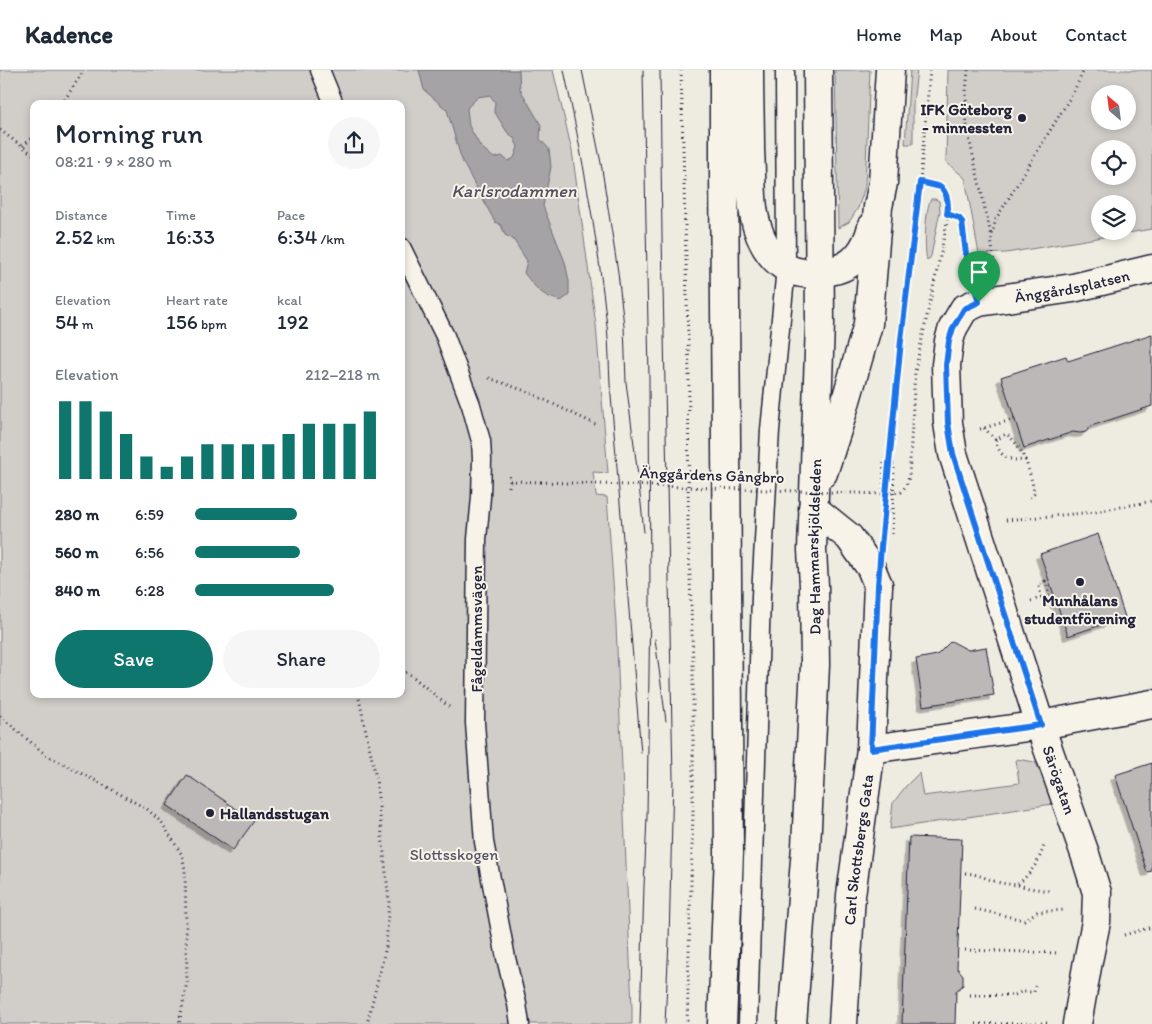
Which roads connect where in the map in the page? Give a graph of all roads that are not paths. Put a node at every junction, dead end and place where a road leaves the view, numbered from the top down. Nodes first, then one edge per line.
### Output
1 (320, 70) edge
2 (724, 70) edge
3 (748, 70) edge
4 (784, 70) edge
5 (818, 70) edge
6 (890, 70) edge
7 (332, 100) edge
8 (878, 207) junction
9 (405, 254) edge
10 (786, 268) junction
11 (1152, 269) edge
12 (819, 273) junction
13 (981, 303) joint
14 (813, 508) junction
15 (1152, 704) edge
16 (1041, 725) junction
17 (871, 749) junction
18 (520, 1024) edge
19 (722, 1024) edge
20 (748, 1024) edge
21 (792, 1024) edge
22 (843, 1024) edge
23 (1078, 1024) edge

1 - 7 lane
2 - 19 main road
3 - 10 main road
4 - 10 lane
5 - 12 main road, Dag Hammarskjöldsleden
6 - 8 main road
8 - 12 main road
8 - 14 main road
9 - 18 lane, Fågeldammsvägen
10 - 12 main road
10 - 20 lane
11 - 13 main road, Änggårdsplatsen
12 - 14 main road, Dag Hammarskjöldsleden
13 - 16 main road, Särögatan
14 - 17 main road, Carl Skottsbergs Gata
14 - 21 main road, Dag Hammarskjöldsleden
15 - 16 main road
16 - 17 main road
16 - 23 main road, Särögatan
17 - 22 main road, Carl Skottsbergs Gata

